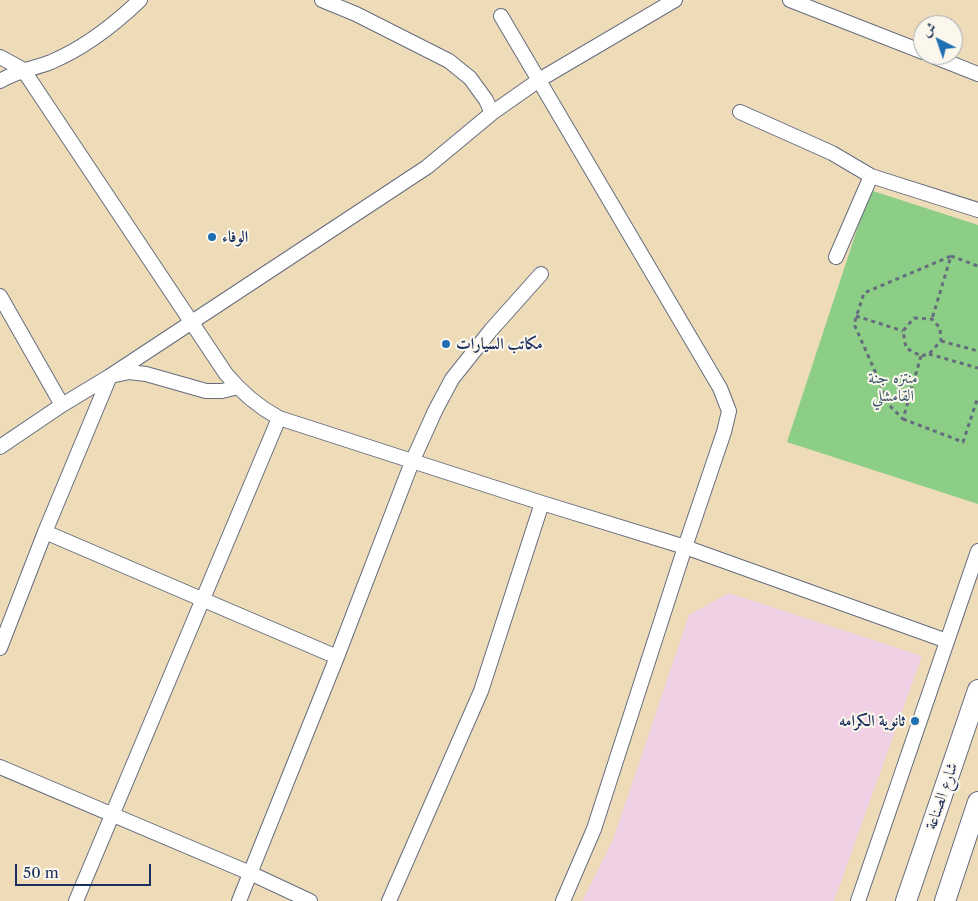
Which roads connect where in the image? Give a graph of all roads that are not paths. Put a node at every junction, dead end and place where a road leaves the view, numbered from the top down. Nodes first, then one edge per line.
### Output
1 (140, 0) edge
2 (322, 0) edge
3 (675, 0) edge
4 (790, 0) edge
5 (500, 16) dead end
6 (913, 48) edge
7 (0, 57) edge
8 (955, 65) edge
9 (22, 70) junction
10 (978, 74) edge
11 (538, 80) junction
12 (0, 81) edge
13 (740, 112) dead end
14 (492, 113) junction
15 (871, 176) junction
16 (978, 210) edge
17 (836, 257) dead end
18 (541, 274) dead end
19 (0, 296) edge
20 (192, 322) junction
21 (110, 376) junction
22 (238, 388) junction
23 (62, 405) junction
24 (279, 418) junction
25 (0, 447) edge
26 (412, 462) junction
27 (542, 503) junction
28 (45, 532) junction
29 (685, 547) junction
30 (978, 551) edge
31 (202, 600) junction
32 (947, 642) junction
33 (0, 648) edge
34 (337, 657) junction
35 (978, 690) edge
36 (0, 768) edge
37 (978, 802) edge
38 (113, 815) junction
39 (250, 873) junction
40 (76, 901) edge
41 (239, 901) edge
42 (310, 901) edge
43 (389, 901) edge
44 (563, 901) edge
45 (858, 901) edge
46 (906, 901) edge
47 (945, 901) edge

1 - 9 street
2 - 14 street
3 - 11 street
4 - 6 street
5 - 11 street
7 - 9 street
8 - 10 street
9 - 12 street
9 - 20 street
11 - 14 street
11 - 29 street
13 - 15 street
14 - 20 street
15 - 16 street
15 - 17 street
18 - 26 street
19 - 23 street
20 - 21 street
20 - 22 street
21 - 22 street
21 - 23 street
21 - 28 street
22 - 24 street
23 - 25 street
24 - 26 street
24 - 31 street
26 - 27 street
26 - 34 street
27 - 29 street
27 - 43 street
28 - 31 street
28 - 33 street
29 - 32 street
29 - 44 street
30 - 32 street
31 - 34 street
31 - 38 street
32 - 45 street
34 - 39 street
35 - 46 street, شارع الصناعة
36 - 38 street
37 - 47 street
38 - 39 street
38 - 40 street
39 - 41 street
39 - 42 street

